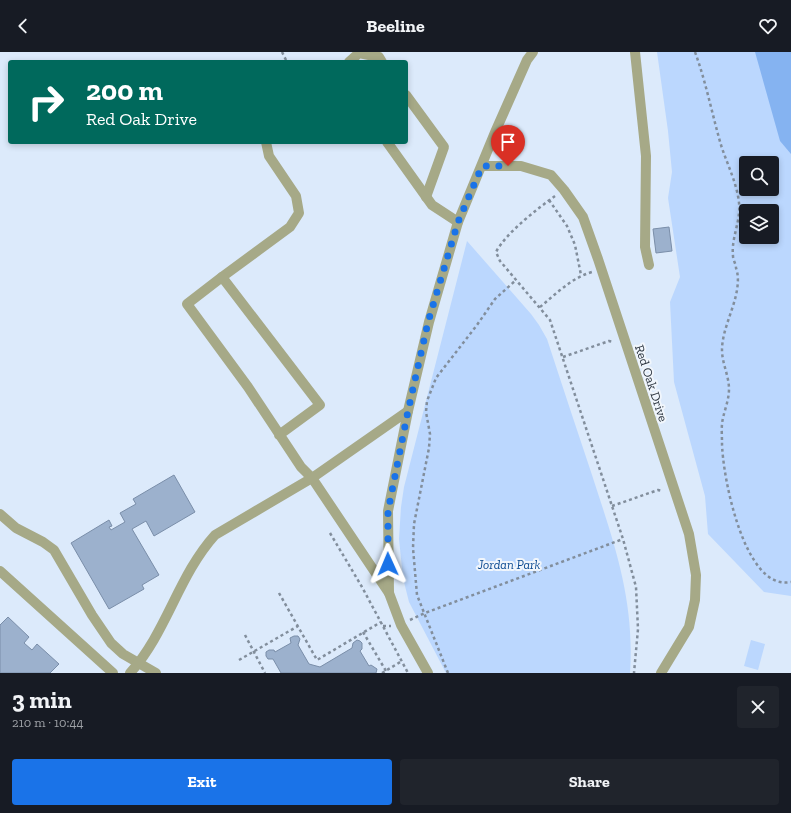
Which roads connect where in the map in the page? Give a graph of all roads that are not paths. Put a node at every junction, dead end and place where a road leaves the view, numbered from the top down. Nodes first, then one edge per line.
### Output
1 (634, 52) edge
2 (527, 55) edge
3 (351, 60) edge
4 (380, 60) edge
5 (408, 98) edge
6 (266, 144) edge
7 (388, 144) edge
8 (482, 166) junction
9 (426, 197) junction
10 (458, 222) junction
11 (649, 265) dead end
12 (222, 277) junction
13 (408, 411) junction
14 (279, 435) junction
15 (312, 478) junction
16 (0, 514) edge
17 (0, 571) edge
18 (389, 593) junction
19 (147, 669) edge
20 (113, 673) edge
21 (130, 673) edge
22 (428, 673) edge
23 (661, 673) edge

1 - 11 street
2 - 8 street
3 - 4 street
5 - 9 street
6 - 12 street
7 - 9 street
8 - 10 street
8 - 23 street, Red Oak Drive
9 - 10 street
10 - 13 street
12 - 14 street
12 - 14 street
13 - 15 street
13 - 18 street
14 - 15 street
15 - 18 street
15 - 19 street
16 - 19 street
17 - 20 street
18 - 22 street
19 - 21 street

